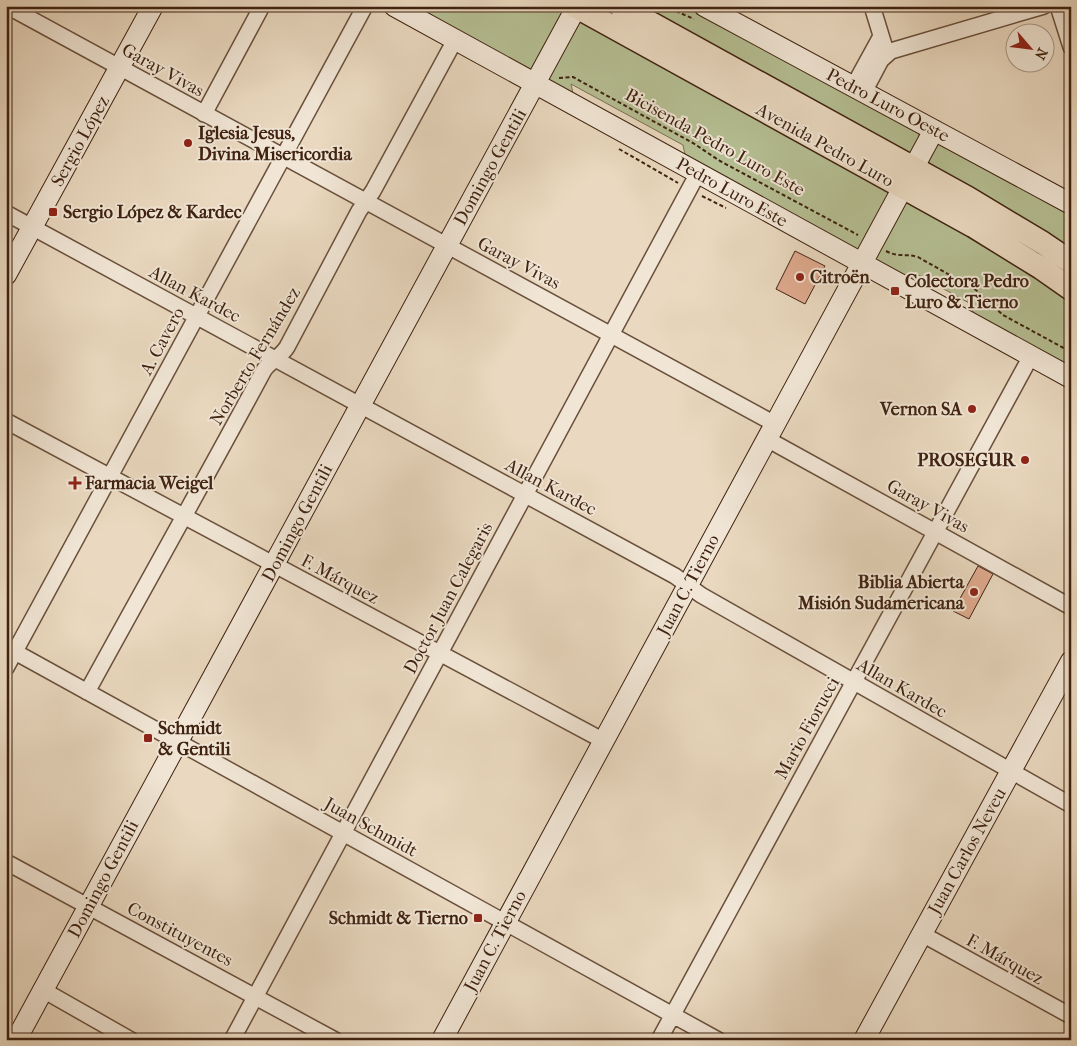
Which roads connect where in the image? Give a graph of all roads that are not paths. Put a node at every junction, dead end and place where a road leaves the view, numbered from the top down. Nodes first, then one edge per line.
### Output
1 (7, 6) edge
2 (153, 6) edge
3 (262, 6) edge
4 (365, 6) edge
5 (394, 6) edge
6 (620, 6) edge
7 (704, 6) edge
8 (872, 6) edge
9 (1044, 6) edge
10 (1058, 6) edge
11 (576, 7) edge
12 (26, 11) edge
13 (881, 36) junction
14 (455, 40) junction
15 (1071, 47) edge
16 (886, 54) junction
17 (120, 68) junction
18 (534, 85) junction
19 (858, 89) junction
20 (204, 114) junction
21 (934, 130) junction
22 (284, 157) junction
23 (914, 168) junction
24 (698, 173) junction
25 (903, 188) junction
26 (366, 201) junction
27 (1071, 204) edge
28 (6, 213) edge
29 (32, 227) junction
30 (447, 245) junction
31 (1071, 262) edge
32 (862, 263) junction
33 (6, 275) edge
34 (1071, 289) edge
35 (197, 316) junction
36 (612, 335) junction
37 (1031, 356) junction
38 (276, 359) junction
39 (1071, 378) edge
40 (360, 405) junction
41 (6, 421) edge
42 (771, 431) junction
43 (110, 477) junction
44 (525, 494) junction
45 (184, 516) junction
46 (936, 532) junction
47 (274, 565) junction
48 (688, 585) junction
49 (1071, 607) edge
50 (11, 650) edge
51 (440, 654) junction
52 (1071, 661) edge
53 (6, 668) edge
54 (854, 682) junction
55 (87, 692) junction
56 (604, 741) junction
57 (178, 742) junction
58 (1011, 771) junction
59 (1071, 805) edge
60 (343, 833) junction
61 (6, 862) edge
62 (88, 906) junction
63 (506, 922) junction
64 (922, 934) junction
65 (43, 990) junction
66 (255, 996) junction
67 (673, 1015) junction
68 (1071, 1016) edge
69 (16, 1040) edge
70 (131, 1040) edge
71 (232, 1040) edge
72 (335, 1040) edge
73 (442, 1040) edge
74 (659, 1040) edge
75 (718, 1040) edge
76 (864, 1040) edge

1 - 12 street, Garay Vivas
2 - 17 street, Sergio López
3 - 20 street
4 - 22 street, A. Cavero
5 - 14 street, Pedro Luro Este
6 - 23 main road, Avenida Pedro Luro
7 - 19 street, Pedro Luro Oeste
8 - 13 street
9 - 16 street
10 - 15 street
11 - 18 street, Domingo Gentili
11 - 25 main road, Avenida Pedro Luro
12 - 17 street, Garay Vivas
13 - 16 street
13 - 19 street
14 - 18 street, Pedro Luro Este
14 - 26 street, Norberto Fernández
16 - 19 street
17 - 20 street, Garay Vivas
17 - 29 street, Sergio López
18 - 24 street, Pedro Luro Este
18 - 30 street, Domingo Gentili
19 - 21 street, Pedro Luro Oeste
20 - 22 street, Garay Vivas
21 - 23 street, Juan C. Tierno
21 - 27 street, Pedro Luro Oeste
22 - 26 street, Garay Vivas
22 - 35 street, A. Cavero
23 - 25 street, Juan C. Tierno
23 - 31 main road, Avenida Pedro Luro
24 - 32 street, Pedro Luro Este
24 - 36 street, Doctor Juan Calegaris
25 - 32 street, Juan C. Tierno
25 - 34 main road, Avenida Pedro Luro
26 - 30 street, Garay Vivas
26 - 38 street, Norberto Fernández
28 - 29 street, Allan Kardec
29 - 33 street, Sergio López
29 - 35 street, Allan Kardec
30 - 36 street, Garay Vivas
30 - 40 street, Domingo Gentili
32 - 37 street, Pedro Luro Este
32 - 42 street, Juan C. Tierno
35 - 38 street, Allan Kardec
35 - 43 street, A. Cavero
36 - 42 street, Garay Vivas
36 - 44 street, Doctor Juan Calegaris
37 - 39 street, Pedro Luro Este
37 - 46 street, Mario Fiorucci
38 - 40 street, Allan Kardec
38 - 45 street, Norberto Fernández
40 - 44 street, Allan Kardec
40 - 47 street, Domingo Gentili
41 - 43 street, F. Márquez
42 - 46 street, Garay Vivas
42 - 48 street, Juan C. Tierno
43 - 45 street, F. Márquez
43 - 50 street, A. Cavero
44 - 48 street, Allan Kardec
44 - 51 street, Doctor Juan Calegaris
45 - 47 street, F. Márquez
45 - 55 street, Norberto Fernández
46 - 49 street, Garay Vivas
46 - 54 street, Mario Fiorucci
47 - 51 street, F. Márquez
47 - 57 street, Domingo Gentili
48 - 54 street, Allan Kardec
48 - 56 street, Juan C. Tierno
50 - 53 street, A. Cavero
50 - 55 street, Juan Schmidt
51 - 56 street, F. Márquez
51 - 60 street, Doctor Juan Calegaris
52 - 58 street, Juan Carlos Neveu
54 - 58 street, Allan Kardec
54 - 67 street, Mario Fiorucci
55 - 57 street, Juan Schmidt
56 - 63 street, Juan C. Tierno
57 - 60 street, Juan Schmidt
57 - 62 street, Domingo Gentili
58 - 59 street, Allan Kardec
58 - 64 street, Juan Carlos Neveu
60 - 63 street, Juan Schmidt
60 - 66 street, Doctor Juan Calegaris
61 - 62 street, Constituyentes
62 - 65 street, Domingo Gentili
62 - 66 street, Constituyentes
63 - 67 street, Juan Schmidt
63 - 73 street, Juan C. Tierno
64 - 68 street, F. Márquez
64 - 76 street, Juan Carlos Neveu
65 - 69 street, Domingo Gentili
65 - 70 street
66 - 71 street, Doctor Juan Calegaris
66 - 72 street, Constituyentes
67 - 74 street, Mario Fiorucci
67 - 75 street, Juan Schmidt

